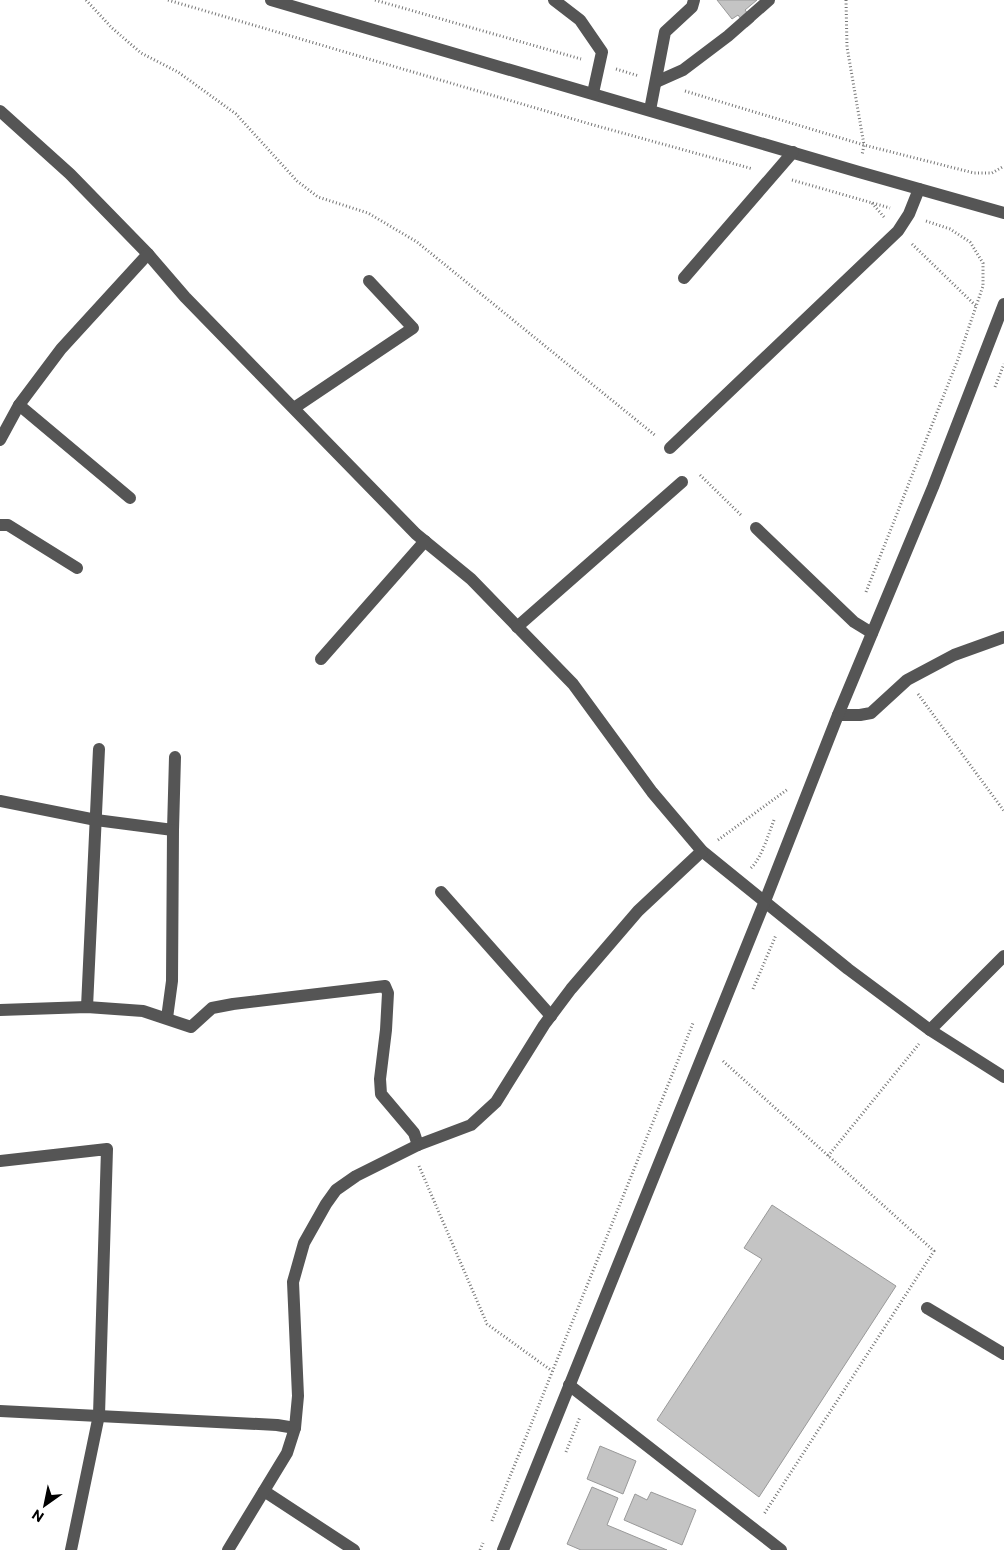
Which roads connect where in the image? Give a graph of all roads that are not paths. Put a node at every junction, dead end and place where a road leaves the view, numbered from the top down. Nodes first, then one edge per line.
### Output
1 (271, 0) edge
2 (554, 0) edge
3 (769, 0) edge
4 (693, 3) edge
5 (656, 82) junction
6 (593, 94) junction
7 (650, 110) junction
8 (0, 111) edge
9 (793, 152) junction
10 (919, 189) junction
11 (1004, 213) edge
12 (148, 254) junction
13 (684, 278) dead end
14 (369, 281) dead end
15 (1004, 304) edge
16 (1000, 326) edge
17 (19, 405) junction
18 (294, 408) junction
19 (0, 440) edge
20 (670, 448) road end
21 (682, 482) dead end
22 (130, 498) dead end
23 (0, 525) edge
24 (756, 528) road end
25 (425, 541) junction
26 (77, 568) dead end
27 (517, 627) junction
28 (872, 633) junction
29 (1004, 637) edge
30 (321, 659) dead end
31 (838, 715) junction
32 (99, 749) dead end
33 (175, 757) dead end
34 (0, 801) edge
35 (96, 820) junction
36 (173, 830) junction
37 (702, 851) junction
38 (441, 892) dead end
39 (765, 901) junction
40 (1004, 956) edge
41 (87, 1007) junction
42 (0, 1010) edge
43 (551, 1016) junction
44 (168, 1018) junction
45 (930, 1030) junction
46 (1004, 1077) edge
47 (415, 1147) junction
48 (0, 1161) edge
49 (927, 1308) dead end
50 (1004, 1354) edge
51 (569, 1385) junction
52 (0, 1411) edge
53 (99, 1415) junction
54 (295, 1428) junction
55 (264, 1491) junction
56 (71, 1550) edge
57 (228, 1550) edge
58 (354, 1550) edge
59 (503, 1550) edge
60 (782, 1550) edge

1 - 6 street
2 - 6 street
3 - 5 street
4 - 5 street
5 - 7 street
6 - 7 street
7 - 9 street
8 - 12 street
9 - 10 street
9 - 13 street
10 - 11 street
10 - 20 street
12 - 17 street
12 - 18 street
14 - 18 street
15 - 16 street
16 - 28 street
17 - 19 street
17 - 22 street
18 - 25 street
21 - 27 street
23 - 26 street
24 - 28 street
25 - 27 street
25 - 30 street
27 - 37 street
28 - 31 street
29 - 31 street
31 - 39 street
32 - 35 street
33 - 36 street
34 - 35 street
35 - 36 street
35 - 41 street
36 - 44 street
37 - 39 street
37 - 43 street
38 - 43 street
39 - 45 street
39 - 51 street
40 - 45 street
41 - 42 street
41 - 44 street
43 - 47 street
44 - 47 street
45 - 46 street
47 - 54 street
48 - 53 street
49 - 50 street
51 - 59 street
51 - 60 street
52 - 53 street
53 - 54 street
53 - 56 street
54 - 55 street
55 - 57 street
55 - 58 street

